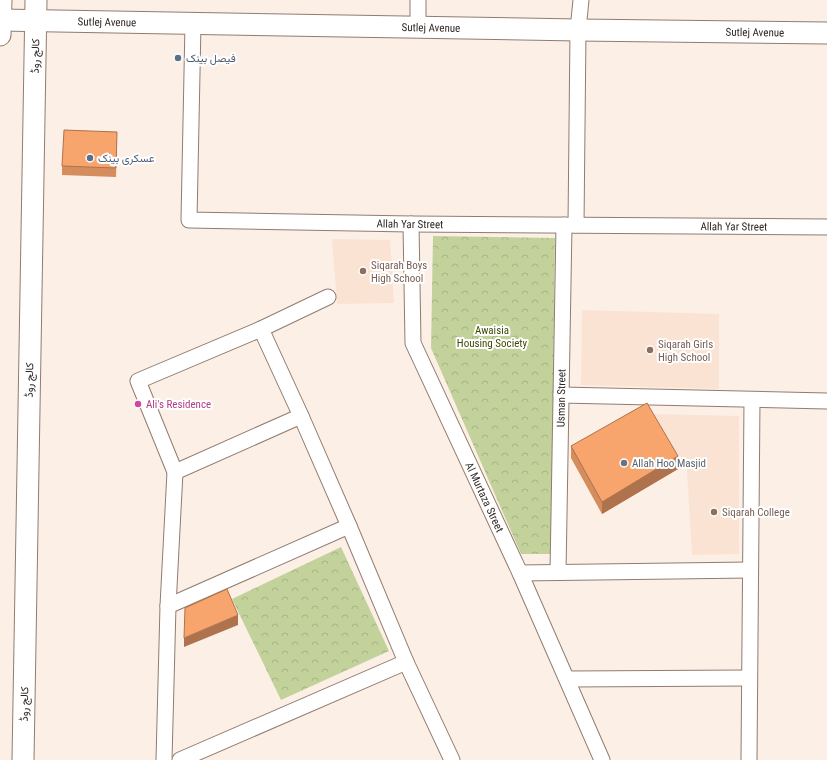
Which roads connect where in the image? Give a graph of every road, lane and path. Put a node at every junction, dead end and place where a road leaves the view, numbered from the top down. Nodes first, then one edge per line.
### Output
1 (1, 0) edge
2 (36, 0) edge
3 (418, 0) edge
4 (581, 0) edge
5 (0, 20) edge
6 (35, 21) junction
7 (193, 24) junction
8 (418, 28) junction
9 (578, 30) junction
10 (827, 32) edge
11 (0, 35) edge
12 (411, 224) junction
13 (570, 225) junction
14 (827, 227) edge
15 (328, 297) dead end
16 (261, 329) junction
17 (561, 395) junction
18 (752, 400) junction
19 (827, 401) edge
20 (301, 416) junction
21 (175, 472) junction
22 (349, 526) junction
23 (750, 570) junction
24 (558, 572) junction
25 (520, 573) junction
26 (168, 606) junction
27 (406, 662) junction
28 (749, 678) junction
29 (567, 679) junction
30 (23, 760) edge
31 (164, 760) edge
32 (180, 760) edge
33 (452, 760) edge
34 (602, 760) edge
35 (749, 760) edge

1 - 5 main road
2 - 6 main road, کالج روڈ
3 - 8 street
4 - 9 street, Usman Street
5 - 6 main road, Sutlej Avenue
5 - 11 main road
6 - 7 main road, Sutlej Avenue
6 - 30 main road, کالج روڈ
7 - 8 main road, Sutlej Avenue
7 - 12 street, Allah Yar Street
8 - 9 main road, Sutlej Avenue
9 - 10 main road, Sutlej Avenue
9 - 13 street, Usman Street
12 - 13 street, Allah Yar Street
12 - 25 street, Al Murtaza Street
13 - 14 street, Allah Yar Street
13 - 17 street, Usman Street
15 - 16 street
16 - 20 street
16 - 21 street
17 - 18 street
17 - 24 street, Usman Street
18 - 19 street
18 - 23 street
20 - 21 street
20 - 22 street
21 - 26 street
22 - 26 street
22 - 27 street
23 - 24 street
23 - 28 street
24 - 25 street
25 - 29 street, Al Murtaza Street
26 - 31 street
27 - 32 street
27 - 33 street
28 - 29 street
28 - 35 street
29 - 34 street, Al Murtaza Street

